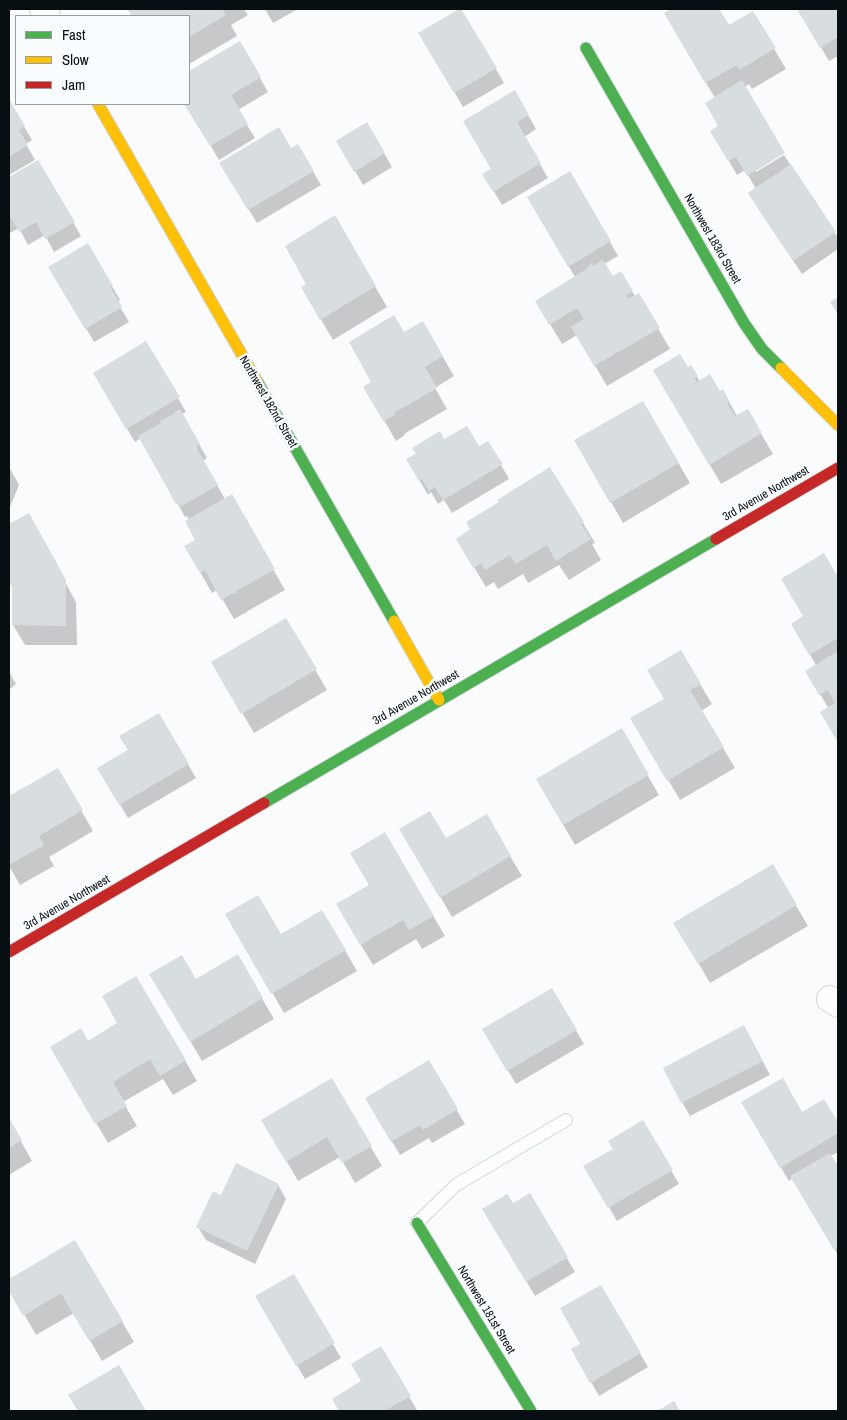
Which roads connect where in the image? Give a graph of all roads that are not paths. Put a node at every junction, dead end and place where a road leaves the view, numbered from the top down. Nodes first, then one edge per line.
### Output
1 (586, 48) dead end
2 (99, 105) edge
3 (838, 425) edge
4 (838, 468) edge
5 (440, 700) junction
6 (9, 952) edge
7 (566, 1120) dead end
8 (417, 1223) joint
9 (531, 1411) edge

1 - 3 street, Northwest 183rd Street
2 - 5 street, Northwest 182nd Street
4 - 5 street, 3rd Avenue Northwest
5 - 6 street, 3rd Avenue Northwest
7 - 8 lane
8 - 9 street, Northwest 181st Street

